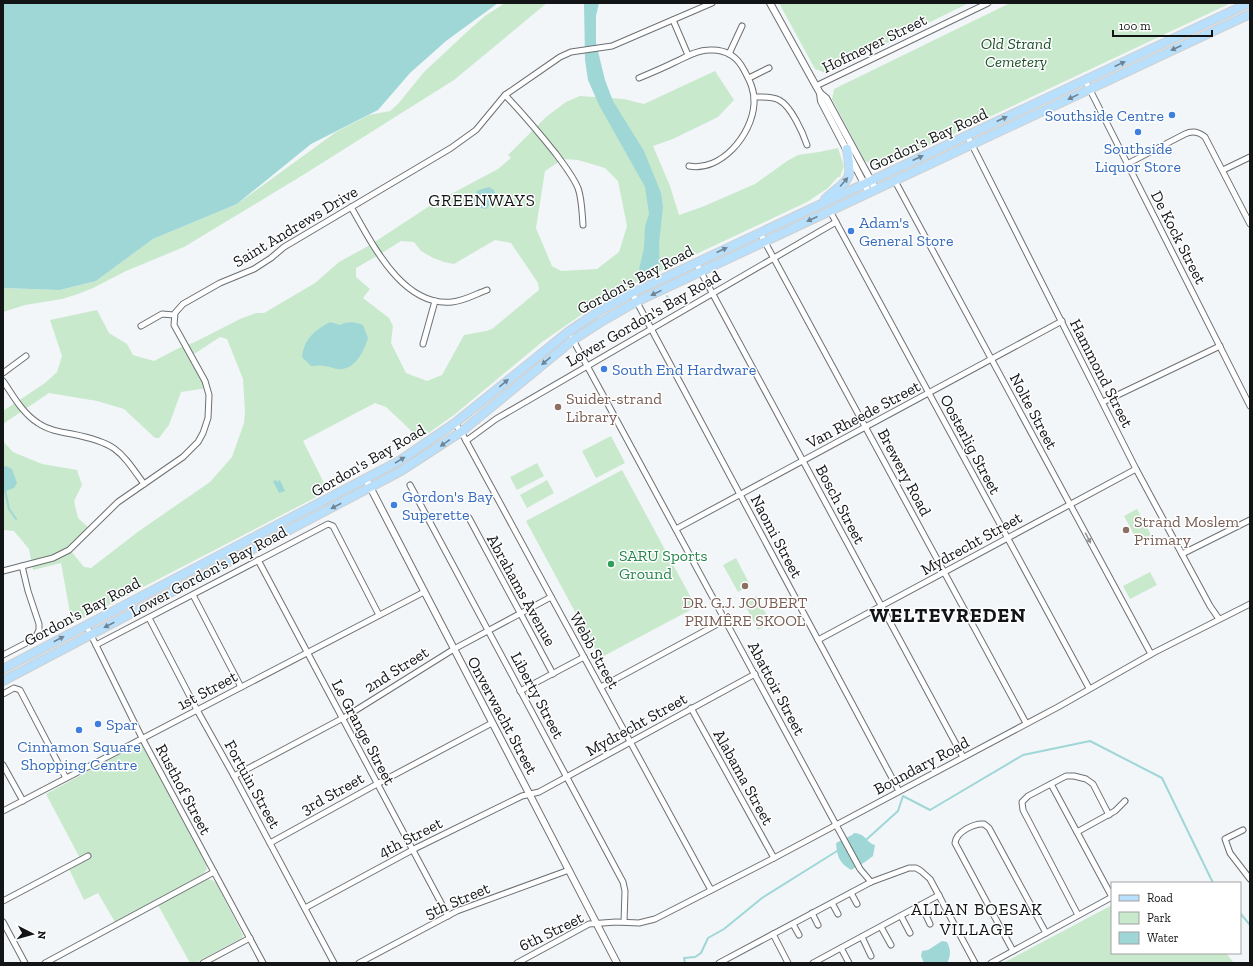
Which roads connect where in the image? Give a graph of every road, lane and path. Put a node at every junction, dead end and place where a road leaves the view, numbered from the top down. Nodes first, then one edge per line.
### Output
1 (712, 3) edge
2 (770, 3) edge
3 (984, 4) edge
4 (1248, 5) edge
5 (1250, 14) edge
6 (673, 20) junction
7 (742, 26) dead end
8 (729, 54) junction
9 (688, 55) junction
10 (769, 68) dead end
11 (639, 78) dead end
12 (749, 78) junction
13 (1085, 80) junction
14 (816, 86) junction
15 (1089, 89) junction
16 (820, 93) junction
17 (506, 95) junction
18 (754, 97) junction
19 (967, 135) junction
20 (972, 144) junction
21 (807, 145) dead end
22 (847, 149) junction
23 (1250, 157) edge
24 (1127, 164) junction
25 (689, 166) dead end
26 (1223, 170) junction
27 (895, 181) junction
28 (868, 182) junction
29 (872, 192) junction
30 (818, 205) junction
31 (351, 207) junction
32 (830, 211) junction
33 (836, 222) junction
34 (1250, 224) edge
35 (583, 225) dead end
36 (760, 233) junction
37 (765, 242) junction
38 (774, 258) junction
39 (696, 263) junction
40 (701, 272) junction
41 (487, 290) dead end
42 (632, 293) junction
43 (712, 293) junction
44 (435, 301) junction
45 (636, 302) junction
46 (174, 316) junction
47 (1062, 321) junction
48 (141, 326) dead end
49 (650, 329) junction
50 (568, 332) junction
51 (573, 340) junction
52 (423, 344) dead end
53 (1220, 346) junction
54 (26, 356) dead end
55 (991, 360) junction
56 (588, 365) junction
57 (3, 373) edge
58 (3, 381) edge
59 (929, 393) junction
60 (1102, 402) junction
61 (1250, 406) edge
62 (455, 424) junction
63 (866, 427) junction
64 (461, 432) junction
65 (466, 440) junction
66 (803, 461) junction
67 (1136, 469) junction
68 (366, 479) junction
69 (144, 484) junction
70 (410, 485) dead end
71 (370, 488) junction
72 (740, 495) junction
73 (1070, 504) junction
74 (468, 518) dead end
75 (1250, 520) edge
76 (270, 529) junction
77 (676, 529) junction
78 (274, 538) junction
79 (1007, 538) junction
80 (1182, 554) junction
81 (258, 560) junction
82 (22, 566) junction
83 (3, 571) edge
84 (944, 572) junction
85 (424, 592) junction
86 (193, 595) junction
87 (551, 597) junction
88 (1250, 604) edge
89 (882, 606) junction
90 (520, 614) junction
91 (379, 615) junction
92 (149, 618) junction
93 (1219, 619) junction
94 (725, 620) junction
95 (86, 625) junction
96 (488, 631) junction
97 (91, 635) junction
98 (818, 640) junction
99 (96, 645) junction
100 (454, 649) junction
101 (306, 653) junction
102 (1151, 654) junction
103 (3, 655) edge
104 (584, 657) junction
105 (3, 669) edge
106 (553, 674) junction
107 (754, 674) junction
108 (3, 680) edge
109 (241, 687) junction
110 (600, 687) junction
111 (1089, 688) junction
112 (520, 691) junction
113 (3, 694) edge
114 (692, 708) junction
115 (197, 710) junction
116 (342, 718) junction
117 (492, 723) junction
118 (1026, 723) junction
119 (142, 738) junction
120 (630, 742) junction
121 (963, 757) junction
122 (3, 765) edge
123 (234, 776) junction
124 (566, 776) junction
125 (66, 778) junction
126 (377, 784) junction
127 (1051, 784) junction
128 (900, 791) junction
129 (529, 794) junction
130 (23, 801) junction
131 (1125, 801) dead end
132 (3, 811) edge
133 (1109, 815) junction
134 (836, 825) junction
135 (1243, 830) dead end
136 (1077, 832) junction
137 (270, 842) junction
138 (412, 850) junction
139 (88, 856) dead end
140 (774, 858) junction
141 (569, 870) junction
142 (1248, 871) edge
143 (214, 872) junction
144 (1250, 878) edge
145 (870, 882) junction
146 (711, 890) junction
147 (851, 892) junction
148 (939, 895) junction
149 (1111, 895) edge
150 (1111, 898) edge
151 (3, 901) edge
152 (832, 903) junction
153 (857, 904) dead end
154 (921, 905) junction
155 (305, 908) junction
156 (812, 913) junction
157 (838, 914) dead end
158 (1078, 915) junction
159 (448, 916) junction
160 (901, 916) junction
161 (3, 922) edge
162 (624, 922) junction
163 (597, 924) junction
164 (793, 924) junction
165 (930, 924) dead end
166 (818, 925) dead end
167 (881, 927) junction
168 (910, 933) dead end
169 (1046, 933) junction
170 (773, 934) junction
171 (799, 935) dead end
172 (862, 937) junction
173 (250, 938) junction
174 (891, 945) dead end
175 (841, 948) junction
176 (1013, 951) junction
177 (871, 956) dead end
178 (822, 961) edge
179 (786, 962) edge
180 (25, 963) edge
181 (45, 963) edge
182 (203, 963) edge
183 (263, 963) edge
184 (334, 963) edge
185 (359, 963) edge
186 (517, 963) edge
187 (617, 963) edge
188 (719, 963) edge
189 (813, 963) edge
190 (849, 963) edge
191 (975, 963) edge
192 (991, 963) edge

1 - 6 street, Saint Andrews Drive
2 - 14 street
3 - 14 street, Hofmeyer Street
13 -> 4 main road, Gordon's Bay Road
5 -> 15 main road, Gordon's Bay Road
6 - 9 street
6 - 17 street, Saint Andrews Drive
7 - 8 street
8 - 9 street
8 - 12 street
9 - 11 street
10 - 12 street
12 - 18 street
13 - 15 street, De Kock Street
19 -> 13 main road, Gordon's Bay Road
14 - 16 street
15 -> 20 main road, Gordon's Bay Road
15 - 24 street, De Kock Street
16 - 22 street
16 - 28 street
17 - 31 street, Saint Andrews Drive
17 - 35 street
18 - 21 street
18 - 25 street
19 - 20 street, Hammond Street
28 -> 19 main road, Gordon's Bay Road
20 - 27 main road, Gordon's Bay Road
20 - 47 street, Hammond Street
22 - 28 street
30 -> 22 main road
23 - 26 street
24 - 26 street
24 - 53 street, De Kock Street
26 - 34 street
27 - 29 main road, Gordon's Bay Road
27 - 55 street, Nolte Street
28 - 29 street
28 - 30 main road, Gordon's Bay Road
29 - 32 main road, Gordon's Bay Road
30 - 36 main road, Gordon's Bay Road
31 - 44 street
31 - 46 street, Saint Andrews Drive
32 - 33 street, Oosterlig Street
32 -> 37 main road, Gordon's Bay Road
33 - 38 street, Lower Gordon's Bay Road
33 - 59 street, Oosterlig Street
36 - 37 street, Brewery Road
39 -> 36 main road, Gordon's Bay Road
37 - 38 street, Brewery Road
37 - 40 main road, Gordon's Bay Road
38 - 43 street, Lower Gordon's Bay Road
38 - 63 street, Brewery Road
39 - 40 street, Bosch Street
39 - 42 main road, Gordon's Bay Road
40 - 43 street, Bosch Street
40 -> 45 main road, Gordon's Bay Road
41 - 44 street
42 - 45 street, Naomi Street
42 - 50 main road, Gordon's Bay Road
43 - 49 street, Lower Gordon's Bay Road
43 - 66 street, Bosch Street
44 - 52 street
45 - 49 street, Naomi Street
45 - 51 main road, Gordon's Bay Road
46 - 48 street
46 - 69 street
47 - 55 street, Van Rheede Street
47 - 60 street, Hammond Street
49 - 56 street, Lower Gordon's Bay Road
49 - 72 street, Naomi Street
50 - 51 street, Abattoir Street
62 -> 50 main road, Gordon's Bay Road
51 - 56 street, Abattoir Street
51 -> 64 main road, Gordon's Bay Road
53 - 60 street
53 - 61 street, De Kock Street
54 - 57 street
55 - 59 street, Van Rheede Street
55 - 73 street, Nolte Street
56 - 65 street, Lower Gordon's Bay Road
56 - 77 street, Abattoir Street
58 - 69 street
59 - 63 street, Van Rheede Street
59 - 79 street, Oosterlig Street
60 - 67 street, Hammond Street
62 - 64 street, Webb Street
68 -> 62 main road, Gordon's Bay Road
63 - 66 street, Van Rheede Street
63 - 84 street, Brewery Road
64 - 65 street, Webb Street
64 -> 71 main road, Gordon's Bay Road
65 - 87 street, Webb Street
66 - 72 street, Van Rheede Street
66 - 89 street, Bosch Street
67 - 73 street, Mydrecht Street
67 - 80 street, Hammond Street
68 - 71 street, Onverwacht Street
68 - 76 main road, Gordon's Bay Road
69 - 82 street
70 - 96 street, Liberty Street
71 -> 78 main road, Gordon's Bay Road
71 - 85 street, Onverwacht Street
72 - 77 street, Van Rheede Street
72 - 98 street, Naomi Street
73 - 79 street, Mydrecht Street
73 -> 102 street, Nolte Street
74 - 90 street, Abrahams Avenue
75 - 80 street
76 - 78 main road
76 - 95 main road, Gordon's Bay Road
77 - 94 street, Abattoir Street
78 -> 97 main road, Gordon's Bay Road
79 - 84 street, Mydrecht Street
79 - 111 street, Oosterlig Street
80 - 93 street, Hammond Street
81 - 86 street, Lower Gordon's Bay Road
81 - 91 street, Lower Gordon's Bay Road
81 - 101 street, Le Grange Street
82 - 83 street
82 - 103 street
84 - 89 street, Mydrecht Street
84 - 118 street, Brewery Road
85 - 91 street, 1st Street
85 - 100 street, Onverwacht Street
86 - 92 street, Lower Gordon's Bay Road
86 - 109 street
87 - 90 street, 2nd Street
87 - 104 street, Webb Street
88 - 93 street, Boundary Road
89 - 98 street, Mydrecht Street
89 - 121 street, Bosch Street
90 - 96 street, 2nd Street
90 - 106 street, Abrahams Avenue
91 - 101 street, 1st Street
92 - 99 street, Lower Gordon's Bay Road
92 - 115 street, Fortuin Street
93 - 102 street, Boundary Road
94 - 107 street, Abattoir Street
94 - 110 street
95 - 97 street, Rusthof Street
105 -> 95 main road, Gordon's Bay Road
96 - 100 street, 2nd Street
96 - 112 street, Liberty Street
97 - 99 street, Rusthof Street
97 - 108 main road, Gordon's Bay Road
98 - 128 street, Naomi Street
99 - 119 street, Rusthof Street
100 - 116 street, 2nd Street
100 - 117 street, Onverwacht Street
101 - 109 street, 1st Street
101 - 116 street, Le Grange Street
102 - 111 street, Boundary Road
104 - 106 street
104 - 110 street, Webb Street
106 - 112 street
107 - 114 street, Mydrecht Street
107 - 134 street, Abattoir Street
109 - 115 street, 1st Street
110 - 120 street, Webb Street
111 - 118 street, Boundary Road
112 - 124 street, Liberty Street
113 - 125 street
114 - 120 street, Mydrecht Street
114 - 140 street, Alabama Street
115 - 119 street, 1st Street
115 - 123 street, Fortuin Street
116 - 123 street, 2nd Street
116 - 126 street, Le Grange Street
117 - 126 street, 3rd Street
117 - 129 street, Onverwacht Street
118 - 121 street, Boundary Road
119 - 125 street, 1st Street
119 - 143 street, Rusthof Street
120 - 124 street, Mydrecht Street
120 - 146 street, Webb Street
121 - 128 street, Boundary Road
122 - 130 street
123 - 137 street, Fortuin Street
124 - 129 street, Mydrecht Street
124 - 162 street, Liberty Street
125 - 130 street, 1st Street
126 - 137 street, 3rd Street
126 - 138 street, Le Grange Street
127 - 133 street
127 - 136 street
127 - 158 street
128 - 134 street, Boundary Road
129 - 138 street, 4th Street
129 - 141 street, Onverwacht Street
130 - 132 street, 1st Street
131 - 133 street
133 - 136 street
134 - 140 street, Boundary Road
134 - 145 street, Abattoir Street
135 - 142 street
136 - 149 street
137 - 155 street, Fortuin Street
138 - 155 street, 4th Street
138 - 159 street, Le Grange Street
139 - 151 street
140 - 146 street, Boundary Road
141 - 159 street, 5th Street
141 - 163 street, Onverwacht Street
142 - 144 street
143 - 173 street, Rusthof Street
143 - 181 street
145 - 147 street
145 - 148 street
146 - 162 street, Boundary Road
147 - 152 street
147 - 153 street
148 - 154 street
148 - 191 street
150 - 158 street
152 - 156 street
152 - 157 street
154 - 160 street
154 - 165 street
155 - 184 street, Fortuin Street
156 - 164 street
156 - 166 street
158 - 169 street
159 - 185 street, 5th Street
160 - 167 street
160 - 168 street
161 - 180 street
162 - 163 street, Boundary Road
163 - 186 street, 6th Street
163 - 187 street, Onverwacht Street
164 - 170 street
164 - 171 street
167 - 172 street
167 - 174 street
169 - 176 street
169 - 176 street
170 - 179 street
170 - 188 street
172 - 175 street
172 - 177 street
173 - 182 street
173 - 183 street, Rusthof Street
175 - 178 street
175 - 190 street
176 - 192 street
178 - 189 street

